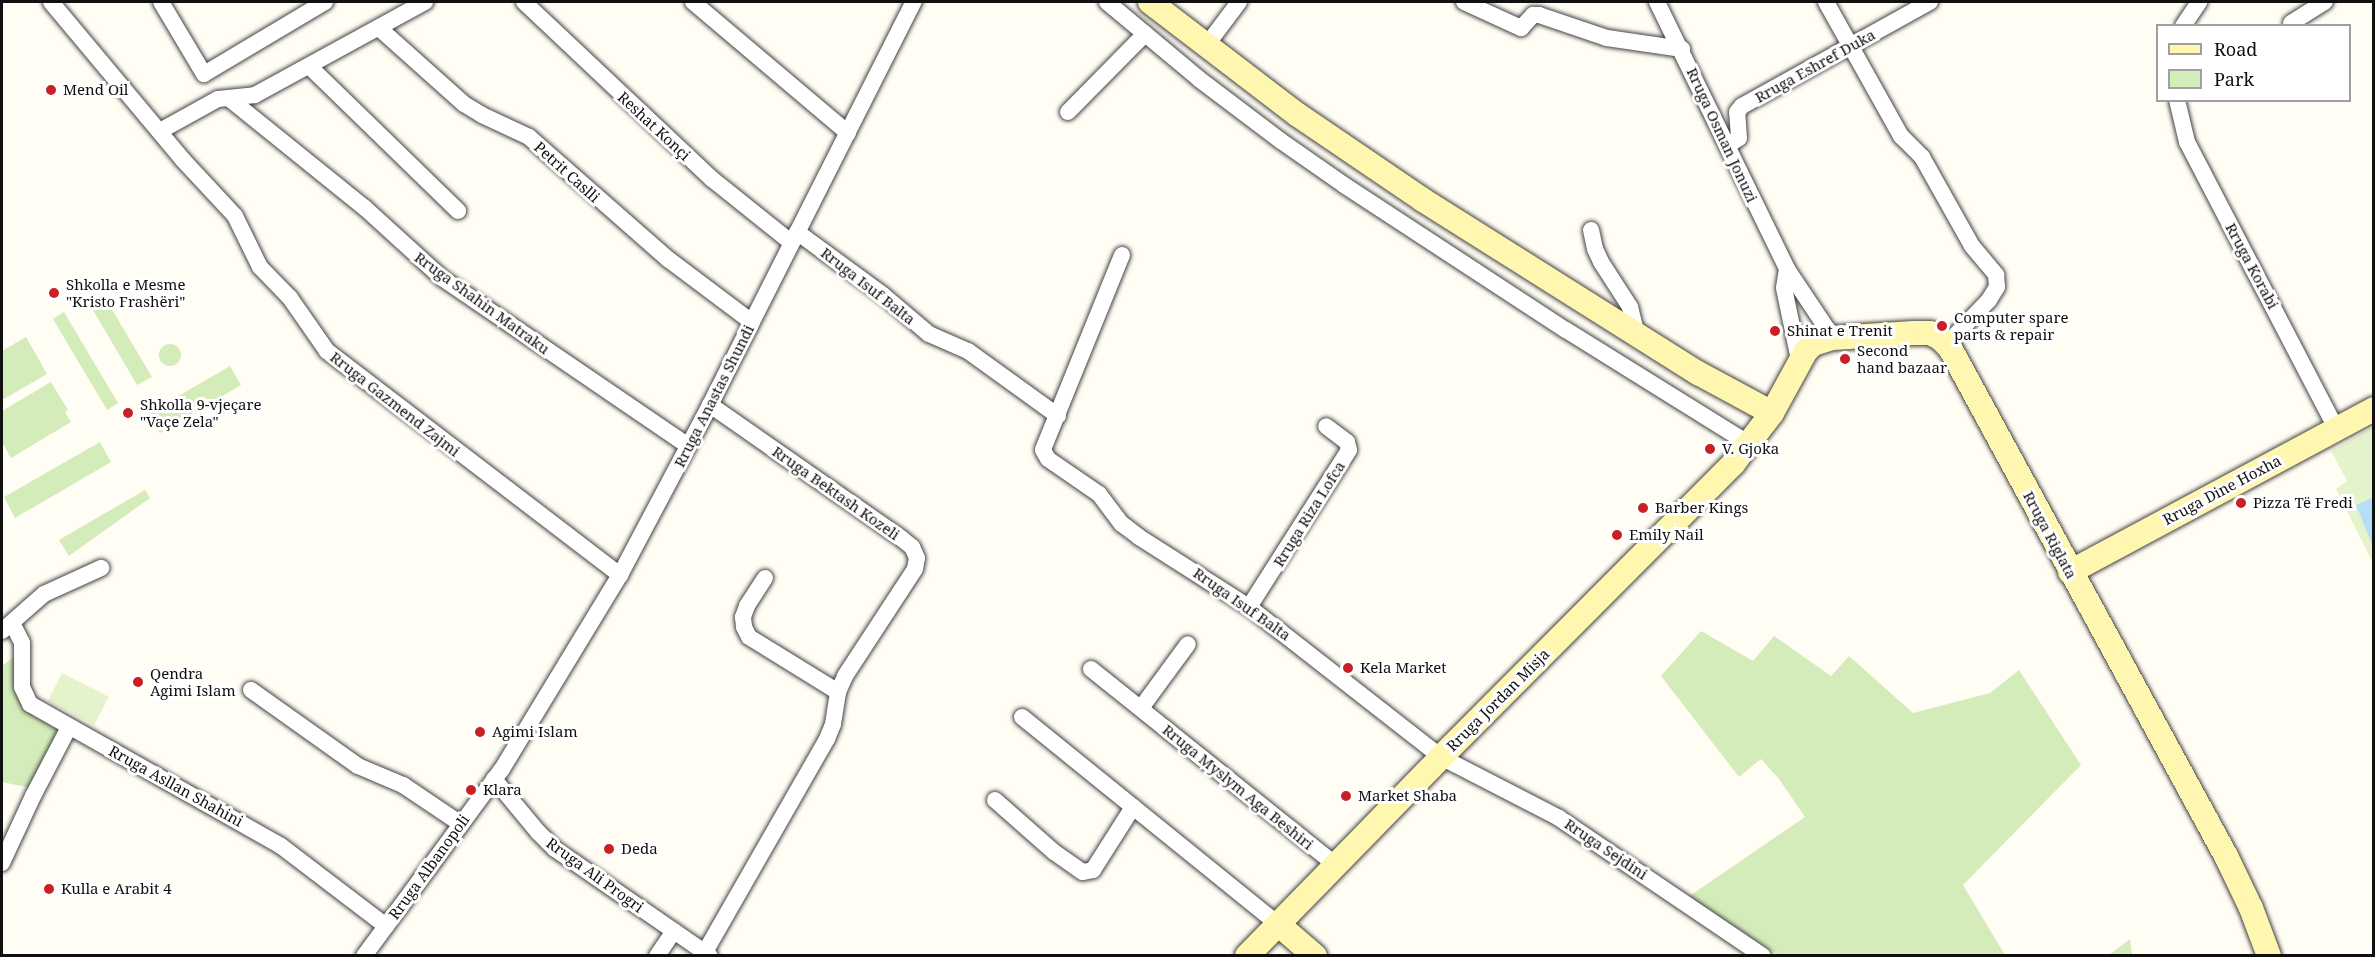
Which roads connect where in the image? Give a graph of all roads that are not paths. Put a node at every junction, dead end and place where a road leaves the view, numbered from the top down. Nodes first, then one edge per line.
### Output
1 (51, 2) edge
2 (161, 2) edge
3 (325, 2) edge
4 (425, 2) edge
5 (524, 2) edge
6 (693, 2) edge
7 (914, 2) edge
8 (1107, 2) edge
9 (1150, 2) edge
10 (1239, 2) edge
11 (1464, 2) edge
12 (1657, 2) edge
13 (1826, 2) edge
14 (1930, 2) edge
15 (2199, 2) edge
16 (2325, 2) edge
17 (2291, 23) dead end
18 (2184, 24) edge
19 (379, 28) junction
20 (1145, 34) junction
21 (1206, 46) junction
22 (1851, 46) junction
23 (1682, 49) junction
24 (309, 66) junction
25 (231, 100) junction
26 (2177, 102) edge
27 (1068, 112) dead end
28 (160, 131) junction
29 (848, 133) junction
30 (1727, 146) junction
31 (458, 211) dead end
32 (1592, 230) dead end
33 (795, 238) junction
34 (1122, 255) dead end
35 (1787, 270) junction
36 (753, 322) junction
37 (1637, 335) junction
38 (1833, 338) junction
39 (1947, 344) junction
40 (1799, 360) junction
41 (710, 405) junction
42 (2373, 409) edge
43 (1772, 413) junction
44 (1059, 416) junction
45 (1326, 426) dead end
46 (2336, 428) junction
47 (1749, 444) junction
48 (688, 446) junction
49 (101, 568) dead end
50 (2070, 572) junction
51 (620, 574) junction
52 (765, 578) dead end
53 (1250, 607) junction
54 (7, 627) edge
55 (1188, 644) dead end
56 (1091, 669) dead end
57 (251, 690) dead end
58 (838, 692) junction
59 (1141, 708) junction
60 (1022, 717) dead end
61 (69, 727) junction
62 (1441, 757) junction
63 (494, 779) junction
64 (995, 800) dead end
65 (1133, 807) junction
66 (461, 824) junction
67 (2, 863) edge
68 (1336, 866) junction
69 (1278, 924) junction
70 (386, 926) junction
71 (674, 931) junction
72 (707, 954) edge
73 (364, 956) edge
74 (657, 956) edge
75 (1247, 956) edge
76 (1315, 956) edge
77 (1763, 956) edge
78 (2270, 956) edge

1 - 28 street, Rruga Gazmend Zajmi
2 - 3 street
4 - 19 street
5 - 33 street, Reshat Konçi
6 - 29 street
7 - 29 street, Rruga Anastas Shundi
8 - 20 street
9 - 21 street
10 - 21 street
11 - 23 street
12 - 23 street, Rruga Osman Jonuzi
13 - 22 street
14 - 22 street, Rruga Eshref Duka
15 - 18 street
16 - 17 street
19 - 24 street
19 - 36 street, Petrit Caslli
20 - 27 street
20 - 47 street
21 - 37 street
22 - 30 street, Rruga Eshref Duka
22 - 39 street
23 - 30 street, Rruga Osman Jonuzi
24 - 25 street
24 - 31 street
25 - 28 street
25 - 48 street, Rruga Shahin Matraku
26 - 46 street, Rruga Korabi
28 - 51 street, Rruga Gazmend Zajmi
29 - 33 street, Rruga Anastas Shundi
30 - 35 street, Rruga Osman Jonuzi
32 - 37 street
33 - 36 street, Rruga Anastas Shundi
33 - 44 street, Rruga Isuf Balta
34 - 44 street
35 - 38 street, Rruga Osman Jonuzi
35 - 40 street, Rruga Osman Jonuzi
36 - 41 street, Rruga Anastas Shundi
37 - 43 street
38 - 39 street
38 - 40 street
39 - 50 street, Rruga Riglata
40 - 43 street
41 - 48 street, Rruga Anastas Shundi
41 - 58 street, Rruga Bektash Kozeli
42 - 46 street, Rruga Dine Hoxha
43 - 47 street
44 - 53 street, Rruga Isuf Balta
45 - 53 street, Rruga Riza Lofca
46 - 50 street, Rruga Dine Hoxha
47 - 62 street, Rruga Jordan Misja
48 - 51 street, Rruga Anastas Shundi
49 - 54 street
50 - 78 street, Rruga Riglata
51 - 63 street, Rruga Anastas Shundi
52 - 58 street
53 - 62 street, Rruga Isuf Balta
54 - 61 street, Rruga Asllan Shahini
55 - 59 street
56 - 59 street, Rruga Myslym Aga Beshiri
57 - 66 street
58 - 72 street, Rruga Bektash Kozeli
59 - 68 street, Rruga Myslym Aga Beshiri
60 - 65 street
61 - 67 street
61 - 70 street, Rruga Asllan Shahini
62 - 68 street, Rruga Jordan Misja
62 - 77 street, Rruga Sejdini
63 - 66 street, Rruga Albanopoli
63 - 71 street, Rruga Ali Progri
64 - 65 street
65 - 69 street
66 - 70 street, Rruga Albanopoli
68 - 69 street, Rruga Jordan Misja
69 - 75 street, Rruga Jordan Misja
69 - 76 street
70 - 73 street, Rruga Albanopoli
71 - 72 street, Rruga Ali Progri
71 - 74 street

